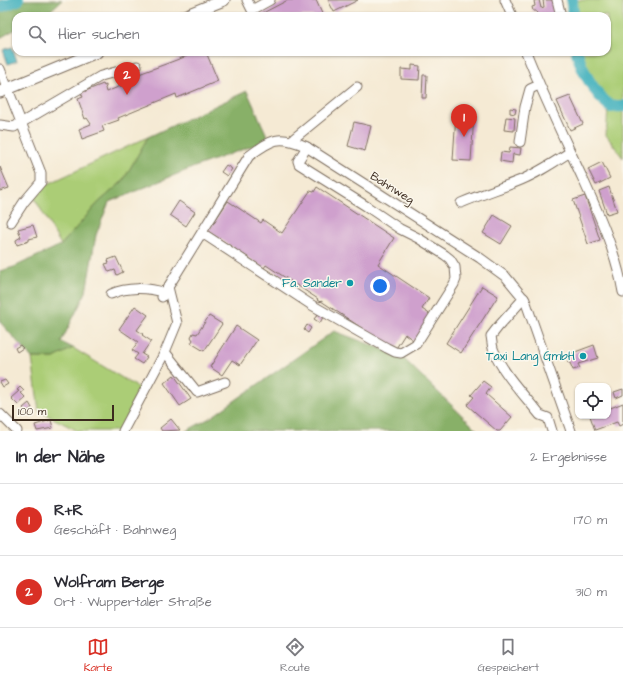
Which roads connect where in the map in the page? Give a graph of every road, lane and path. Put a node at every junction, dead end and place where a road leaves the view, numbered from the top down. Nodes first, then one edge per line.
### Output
1 (224, 0) edge
2 (247, 0) edge
3 (270, 0) edge
4 (505, 0) edge
5 (557, 0) edge
6 (194, 12) edge
7 (510, 12) edge
8 (560, 12) edge
9 (87, 56) edge
10 (528, 56) edge
11 (137, 66) dead end
12 (0, 69) edge
13 (539, 85) junction
14 (357, 87) dead end
15 (4, 90) edge
16 (21, 122) junction
17 (0, 125) edge
18 (292, 140) junction
19 (520, 142) dead end
20 (307, 147) junction
21 (570, 152) junction
22 (461, 203) dead end
23 (11, 222) dead end
24 (202, 233) junction
25 (623, 292) edge
26 (165, 293) junction
27 (111, 294) dead end
28 (524, 298) junction
29 (165, 352) junction
30 (225, 382) dead end
31 (0, 414) edge
32 (17, 431) edge
33 (123, 431) edge
34 (552, 431) edge
35 (571, 431) edge

1 - 6 main road
2 - 3 street
4 - 7 street
5 - 8 street
9 - 15 main road
10 - 13 street
11 - 16 street
12 - 15 street
13 - 19 street
13 - 21 street
14 - 18 street
15 - 16 street
16 - 17 street
16 - 23 street
18 - 20 street, Bahnweg
18 - 24 street, Bahnweg
20 - 24 street
20 - 28 street, Bahnweg
21 - 22 street
21 - 25 street
24 - 26 street, Bahnweg
26 - 27 street
26 - 29 street
28 - 34 street
28 - 35 street, Bahnweg
29 - 30 street
29 - 33 street
31 - 32 street

